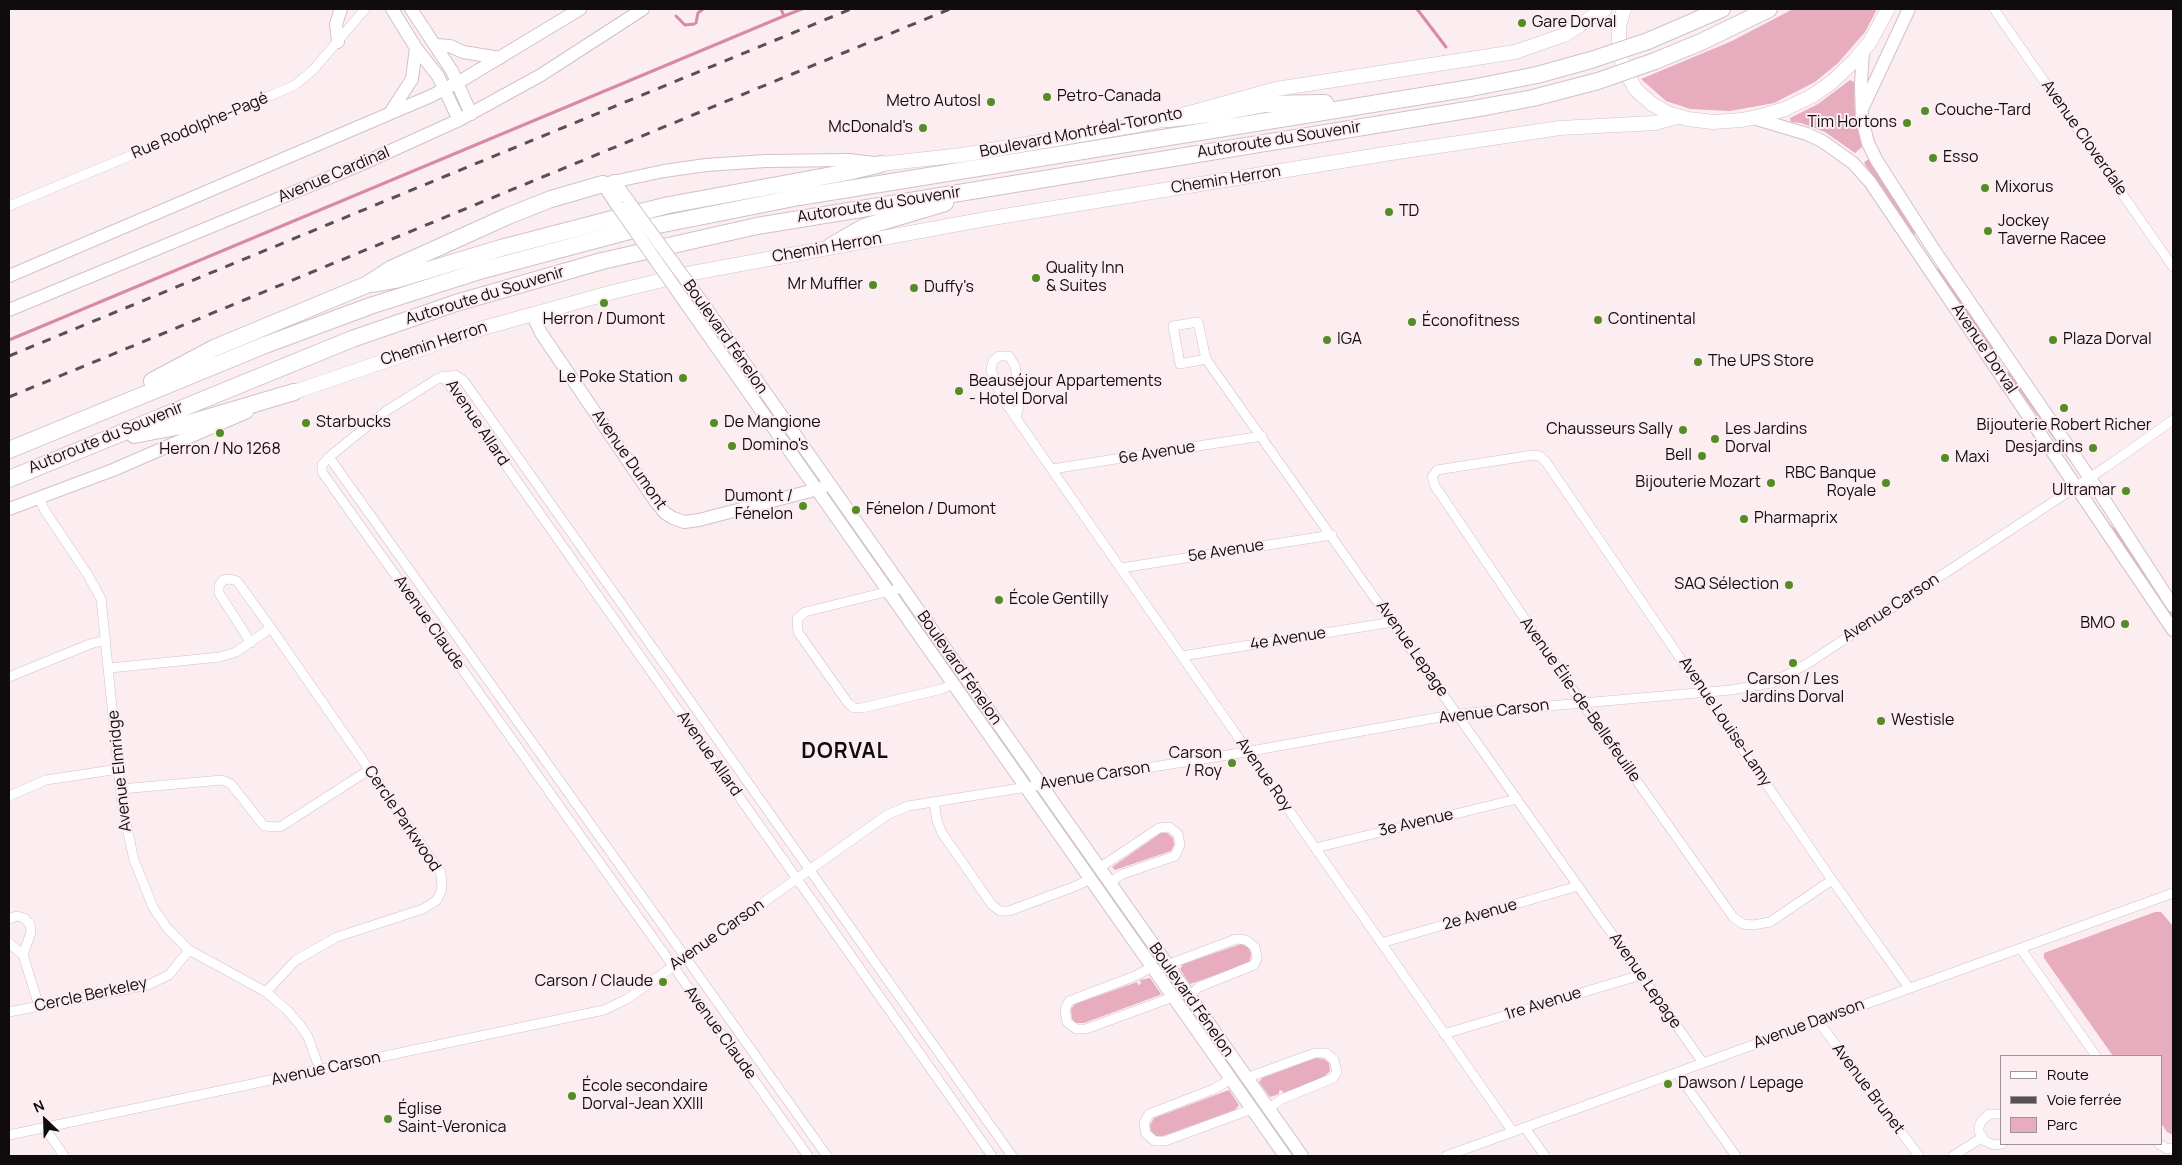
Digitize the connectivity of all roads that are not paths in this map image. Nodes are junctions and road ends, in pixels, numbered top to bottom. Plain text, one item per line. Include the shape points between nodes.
1 (341, 9) edge
2 (365, 9) edge
3 (392, 9) edge
4 (411, 9) edge
5 (580, 9) edge
6 (643, 9) edge
7 (1605, 9) edge
8 (1624, 9) edge
9 (1722, 9) edge
10 (1769, 9) edge
11 (1888, 9) edge
12 (1909, 9) edge
13 (1994, 9) edge
14 (338, 42) junction
15 (436, 45) junction
16 (416, 48) junction
17 (1863, 51) junction
18 (500, 58) junction
19 (457, 83) junction
20 (445, 89) junction
21 (1388, 102) junction
22 (1862, 109) junction
23 (390, 113) junction
24 (471, 114) junction
25 (1678, 117) junction
26 (1753, 118) junction
27 (1168, 119) junction
28 (459, 120) junction
29 (881, 164) junction
30 (608, 183) junction
31 (996, 187) junction
32 (623, 204) junction
33 (9, 206) edge
34 (831, 246) junction
35 (2173, 267) edge
36 (9, 276) edge
37 (366, 285) junction
38 (9, 310) edge
39 (532, 314) junction
40 (1206, 359) junction
41 (443, 376) junction
42 (294, 392) junction
43 (1016, 418) junction
44 (2173, 420) edge
45 (75, 423) junction
46 (1262, 436) junction
47 (100, 441) junction
48 (9, 450) edge
49 (1540, 456) joint
50 (329, 457) junction
51 (1052, 470) junction
52 (2089, 477) junction
53 (9, 479) edge
54 (828, 484) junction
55 (2075, 486) junction
56 (816, 490) junction
57 (39, 498) junction
58 (9, 509) edge
59 (1332, 535) junction
60 (579, 544) junction
61 (567, 552) junction
62 (1121, 568) junction
63 (902, 588) junction
64 (888, 591) junction
65 (2173, 606) edge
66 (1393, 622) junction
67 (271, 628) junction
68 (2173, 630) edge
69 (106, 640) junction
70 (251, 643) junction
71 (1182, 656) junction
72 (110, 668) junction
73 (9, 677) edge
74 (953, 684) junction
75 (1705, 692) junction
76 (690, 701) junction
77 (1581, 702) junction
78 (677, 709) junction
79 (1457, 714) junction
80 (1248, 752) junction
81 (119, 769) junction
82 (369, 770) junction
83 (559, 780) junction
84 (1041, 785) junction
85 (1026, 787) junction
86 (546, 788) junction
87 (121, 789) junction
88 (9, 796) edge
89 (1517, 799) junction
90 (934, 802) junction
91 (1315, 848) junction
92 (1099, 868) junction
93 (809, 870) junction
94 (798, 878) junction
95 (1090, 879) junction
96 (1832, 880) junction
97 (1111, 885) junction
98 (1578, 886) junction
99 (2172, 897) edge
100 (9, 919) edge
101 (9, 943) edge
102 (1381, 943) junction
103 (2021, 949) junction
104 (189, 950) junction
105 (23, 955) junction
106 (686, 958) junction
107 (1167, 965) junction
108 (673, 967) junction
109 (1152, 967) junction
110 (1641, 975) junction
111 (1909, 988) junction
112 (266, 992) junction
113 (1189, 996) junction
114 (1173, 997) junction
115 (38, 1006) junction
116 (9, 1012) edge
117 (1818, 1021) junction
118 (1444, 1034) junction
119 (2095, 1055) edge
120 (1703, 1063) junction
121 (320, 1070) junction
122 (1677, 1073) junction
123 (954, 1074) junction
124 (1246, 1078) junction
125 (1231, 1079) junction
126 (940, 1083) junction
127 (1252, 1109) junction
128 (1268, 1109) junction
129 (2000, 1114) edge
130 (45, 1128) junction
131 (1525, 1128) junction
132 (1513, 1132) junction
133 (9, 1135) edge
134 (1981, 1138) junction
135 (2000, 1144) edge
136 (2161, 1145) edge
137 (821, 1148) junction
138 (2173, 1148) edge
139 (64, 1156) edge
140 (808, 1156) edge
141 (827, 1156) edge
142 (992, 1156) edge
143 (1012, 1156) edge
144 (1285, 1156) edge
145 (1302, 1156) edge
146 (1446, 1156) edge
147 (1545, 1156) edge
148 (1736, 1156) edge
149 (1919, 1156) edge
150 (1953, 1156) edge

1 - 14 street via 336,24
2 - 14 street, Rue Rodolphe-Pagé
3 - 16 street
4 - 15 street
5 - 18 street
6 - 24 street, Avenue Cardinal via 559,64
7 - 27 main road, Boulevard Montréal-Toronto via 1572,31 1524,50 1276,89
8 - 25 main road via 1619,47 1626,73 1644,98
9 - 21 highway, Autoroute du Souvenir, bridge via 1648,41 1591,60 1513,80
10 - 31 highway, Autoroute du Souvenir, bridge via 1701,42 1598,81 1508,103
11 - 17 main road
12 - 22 street
13 - 35 street, Avenue Cloverdale
14 - 33 street, Rue Rodolphe-Pagé via 309,74 287,89
15 - 18 street
15 - 19 street
16 - 20 street
16 - 23 street via 412,79
17 - 22 street, Avenue Dorval
17 - 26 main road via 1845,71 1812,96 1785,109
18 - 19 street
19 - 20 street
19 - 24 street
20 - 23 street
20 - 28 street
21 - 27 highway via 1265,104
21 - 45 highway, Autoroute du Souvenir via 790,198 633,230 483,270 362,309
22 - 52 street, Avenue Dorval via 1868,143 1889,180
23 - 36 street
24 - 28 street, Avenue Cardinal
25 - 26 main road via 1713,122
25 - 34 main road, Chemin Herron via 1655,123 1577,127 1505,136
26 - 55 street, Avenue Dorval via 1822,141 1864,175
27 - 29 main road, Boulevard Montréal-Toronto via 980,152
28 - 38 street, Avenue Cardinal
29 - 30 street, Boulevard Montréal-Toronto via 849,160 736,163 690,167
29 - 37 highway via 612,219 492,250 395,280
30 - 32 street, Boulevard Fénelon
30 - 37 highway via 560,196 508,216 391,269
31 - 34 highway via 864,227
31 - 47 highway, Autoroute du Souvenir via 757,226 546,276 428,312 326,349
32 - 54 street, Boulevard Fénelon, bridge via 699,298
32 - 56 street, Boulevard Fénelon, bridge via 685,302
34 - 39 main road, Chemin Herron via 658,280
37 - 45 highway via 214,348
39 - 42 main road, Chemin Herron via 428,345
39 - 56 street, Avenue Dumont via 541,333 656,502 673,518 684,522 699,520
40 - 40 street, Avenue Lepage via 1198,322 1173,326 1180,364
40 - 46 street, Avenue Lepage
41 - 50 street via 386,410
41 - 60 street, Avenue Allard via 455,375 464,381
41 - 61 street, Avenue Allard
42 - 47 highway via 176,427
42 - 57 street, Chemin Herron
43 - 43 street, Avenue Roy via 1019,388 1015,366 1009,356 999,356 993,361 991,370 1002,398
43 - 51 street, Avenue Roy
44 - 52 street, Avenue Carson
45 - 48 highway, Autoroute du Souvenir
46 - 51 street, 6e Avenue
46 - 59 street, Avenue Lepage
47 - 53 highway, Autoroute du Souvenir
49 - 75 street, Avenue Louise-Lamy
49 - 77 street, Avenue Élie-de-Bellefeuille via 1437,470 1432,477
50 - 83 street, Avenue Claude
50 - 86 street, Avenue Claude via 322,465 322,472
51 - 62 street, Avenue Roy
52 - 55 street, Avenue Carson
52 - 65 street, Avenue Dorval
54 - 56 street, Avenue Dumont
54 - 63 street, Boulevard Fénelon
55 - 68 street, Avenue Dorval
55 - 75 street, Avenue Carson via 1783,678 1757,687
56 - 64 street, Boulevard Fénelon
57 - 58 street, Chemin Herron
57 - 69 street, Avenue Elmridge via 98,592
59 - 62 street, 5e Avenue
59 - 66 street, Avenue Lepage
60 - 61 street
60 - 76 street, Avenue Allard
61 - 78 street, Avenue Allard
62 - 71 street, Avenue Roy
63 - 64 street
63 - 84 street, Boulevard Fénelon
64 - 74 street, Boulevard Fénelon
64 - 74 street via 802,614 796,622 798,632 854,708
66 - 71 street, 4e Avenue
66 - 79 street, Avenue Lepage
67 - 70 street
67 - 70 street, Cercle Parkwood via 237,581 224,580 219,586 219,593
67 - 82 street, Cercle Parkwood
69 - 72 street, Avenue Elmridge
69 - 73 street
70 - 72 street via 220,657
71 - 80 street, Avenue Roy
72 - 81 street, Avenue Elmridge
74 - 85 street, Boulevard Fénelon
75 - 77 street, Avenue Carson
75 - 96 street, Avenue Louise-Lamy
76 - 78 street
76 - 93 street, Avenue Allard
77 - 79 street, Avenue Carson
77 - 96 street, Avenue Élie-de-Bellefeuille via 1732,918 1743,924 1770,922
78 - 94 street, Avenue Allard
79 - 80 street, Avenue Carson
79 - 89 street, Avenue Lepage
80 - 84 street, Avenue Carson
80 - 91 street, Avenue Roy
81 - 87 street, Avenue Elmridge
81 - 88 street via 46,780
82 - 87 street via 280,827 264,826 231,784 222,780
82 - 112 street, Cercle Parkwood via 441,873 442,889 437,900 423,909 337,937 296,960
83 - 86 street
83 - 106 street, Avenue Claude
84 - 85 street, Avenue Carson
84 - 92 street, Boulevard Fénelon
85 - 90 street, Avenue Carson
85 - 95 street, Boulevard Fénelon
86 - 108 street, Avenue Claude
87 - 104 street, Avenue Elmridge via 134,860 153,906 167,928
89 - 91 street, 3e Avenue
89 - 98 street, Avenue Lepage
90 - 93 street, Avenue Carson via 892,812
90 - 95 street via 942,833 992,905 1000,911 1009,911
91 - 102 street, Avenue Roy
92 - 97 street, Boulevard Fénelon
92 - 97 street via 1159,828 1169,827 1178,834 1180,845 1175,856 1123,874
93 - 94 street, Avenue Carson
93 - 123 street, Avenue Allard
94 - 106 street, Avenue Carson
94 - 126 street, Avenue Allard
95 - 109 street, Boulevard Fénelon
96 - 111 street, Avenue Louise-Lamy
97 - 107 street, Boulevard Fénelon
98 - 102 street, 2e Avenue
98 - 110 street, Avenue Lepage
99 - 103 street, Avenue Dawson
100 - 105 street via 17,916 30,924 31,932
101 - 105 street
102 - 118 street, Avenue Roy
103 - 111 street, Avenue Dawson
103 - 119 street
104 - 112 street, Avenue Elmridge
104 - 115 street, Cercle Berkeley via 169,975 148,985
105 - 115 street
106 - 108 street, Avenue Carson
106 - 137 street, Avenue Claude
107 - 113 street, Boulevard Fénelon
107 - 113 street via 1236,939 1246,940 1255,947 1257,958 1254,965 1199,987
108 - 121 street, Avenue Carson via 627,999 604,1010
108 - 140 street, Avenue Claude
109 - 114 street, Boulevard Fénelon
109 - 114 street via 1070,1001 1065,1010 1067,1022 1076,1029 1086,1029
110 - 118 street, 1re Avenue
110 - 120 street, Avenue Lepage
111 - 117 street, Avenue Dawson
112 - 121 street, Avenue Elmridge via 300,1024
113 - 124 street, Boulevard Fénelon
114 - 125 street, Boulevard Fénelon
115 - 116 street, Cercle Berkeley
117 - 120 street, Avenue Dawson
117 - 149 street, Avenue Brunet
118 - 132 street, Avenue Roy
120 - 122 street, Avenue Dawson
121 - 130 street, Avenue Carson
122 - 131 street, Avenue Dawson
122 - 148 street
123 - 126 street
123 - 143 street, Avenue Allard
124 - 128 street, Boulevard Fénelon
124 - 128 street via 1315,1053 1326,1054 1334,1060 1336,1072 1333,1078 1282,1099
125 - 127 street, Boulevard Fénelon
125 - 127 street via 1214,1089 1149,1114 1144,1123 1146,1134 1154,1142 1165,1142
126 - 142 street, Avenue Allard
127 - 144 street, Boulevard Fénelon
128 - 145 street, Boulevard Fénelon
129 - 134 street via 1984,1117 1979,1127
130 - 133 street, Avenue Carson
130 - 139 street
131 - 132 street, Avenue Dawson
131 - 147 street
132 - 146 street, Avenue Dawson
134 - 135 street via 1989,1144
134 - 150 street
136 - 138 street
137 - 140 street, Avenue Claude
137 - 141 street, Avenue Claude

